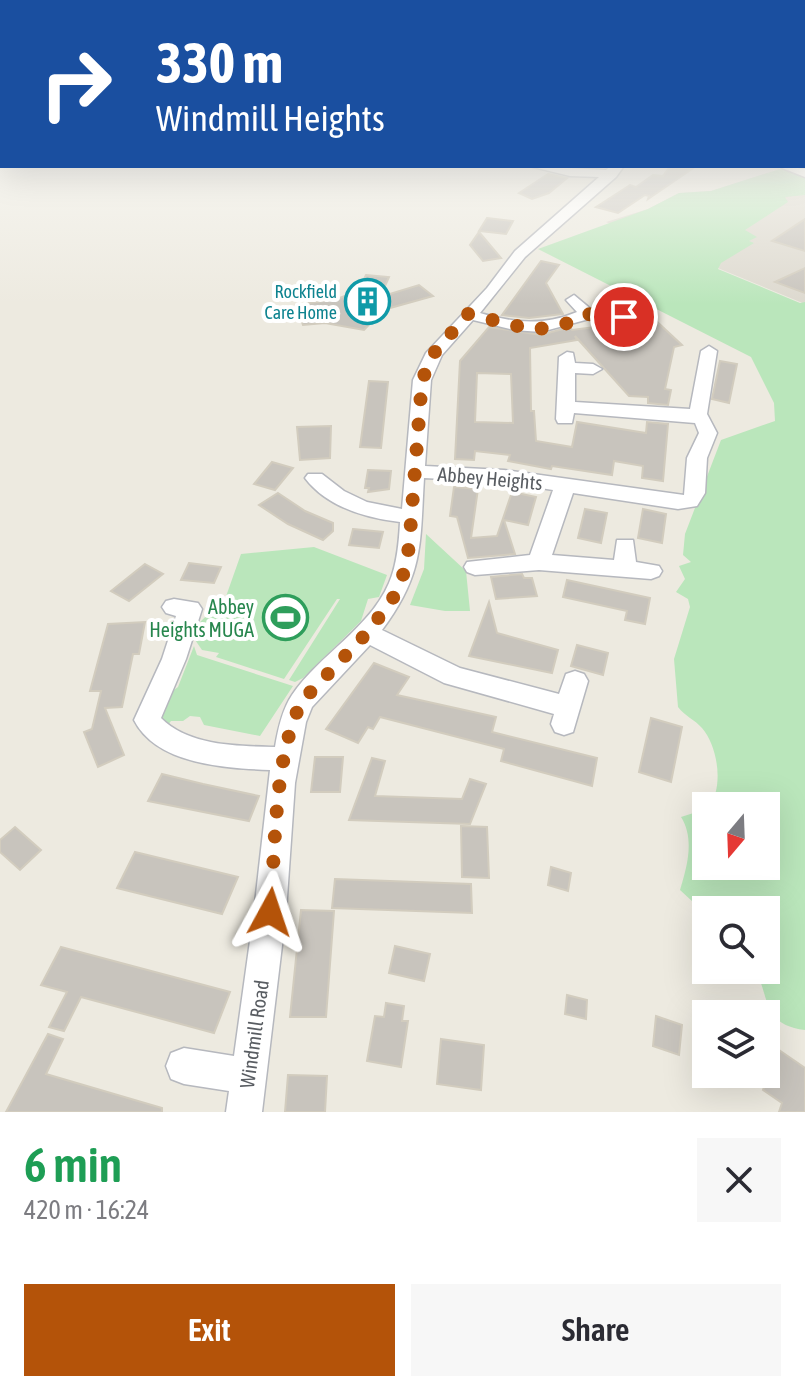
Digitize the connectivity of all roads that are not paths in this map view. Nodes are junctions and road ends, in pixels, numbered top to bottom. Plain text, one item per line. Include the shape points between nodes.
1 (579, 200) edge
2 (574, 300) dead end
3 (468, 314) junction
4 (587, 314) junction
5 (624, 317) dead end
6 (709, 351) dead end
7 (593, 369) dead end
8 (698, 415) junction
9 (415, 472) junction
10 (315, 478) dead end
11 (565, 485) junction
12 (412, 517) junction
13 (625, 545) dead end
14 (539, 562) junction
15 (475, 567) dead end
16 (625, 569) junction
17 (651, 571) dead end
18 (174, 607) dead end
19 (367, 633) junction
20 (575, 681) dead end
21 (284, 759) junction
22 (184, 1066) dead end
23 (248, 1076) junction
24 (244, 1112) edge

1 - 3 street, Windmill Road via 535,237
2 - 4 street
3 - 4 street via 534,330
3 - 9 street, Windmill Road via 434,353 422,380
4 - 5 street
6 - 8 street, Abbey Heights
7 - 8 street via 567,363 565,413
8 - 11 street, Abbey Heights via 708,433 697,458 690,501
9 - 11 street, Abbey Heights
9 - 12 street, Windmill Road
10 - 12 street via 335,497 365,510
11 - 14 street, Abbey Heights
12 - 19 street, Windmill Road via 402,580
13 - 16 street
14 - 15 street
14 - 16 street
16 - 17 street
18 - 21 street via 190,609 147,720 194,748
19 - 20 street via 453,676 566,715
19 - 21 street, Windmill Road via 302,701
21 - 23 street, Windmill Road
22 - 23 street
23 - 24 street, Windmill Road

